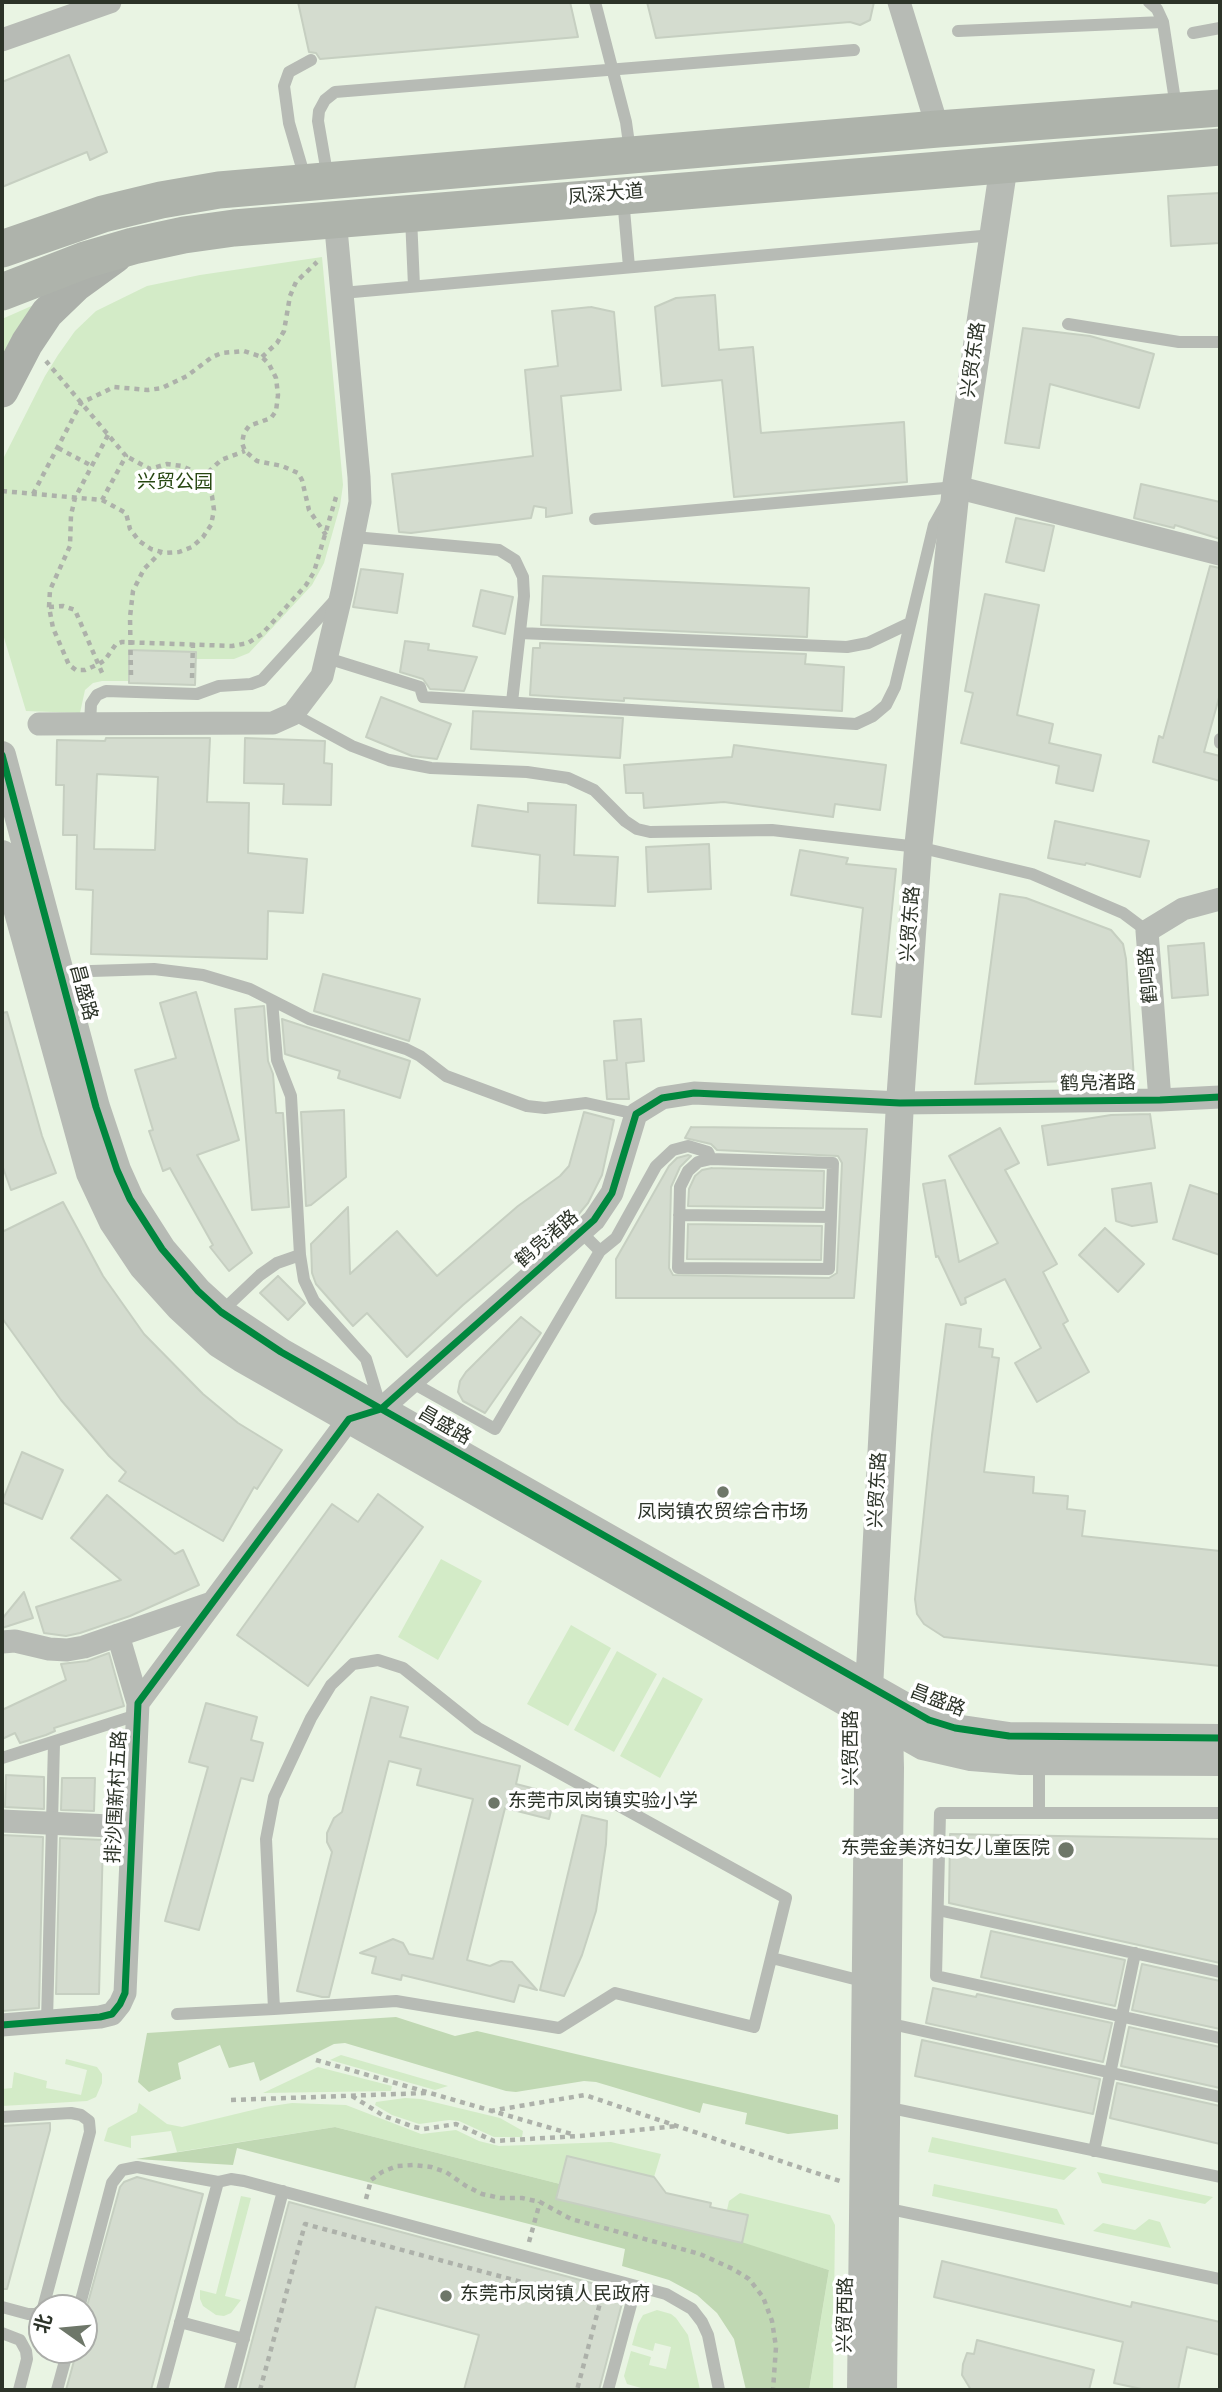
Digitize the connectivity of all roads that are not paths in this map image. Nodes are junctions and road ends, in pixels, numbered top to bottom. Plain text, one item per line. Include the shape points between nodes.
1 (110, 2) edge
2 (595, 2) edge
3 (899, 2) edge
4 (1149, 2) edge
5 (1163, 22) junction
6 (1220, 28) edge
7 (958, 31) dead end
8 (1193, 33) dead end
9 (2, 40) edge
10 (854, 50) dead end
11 (311, 60) dead end
12 (613, 69) junction
13 (1220, 108) edge
14 (1177, 111) junction
15 (938, 129) junction
16 (1220, 147) edge
17 (630, 155) junction
18 (1004, 164) junction
19 (317, 181) junction
20 (623, 195) junction
21 (411, 212) junction
22 (103, 214) junction
23 (335, 218) junction
24 (2, 234) edge
25 (993, 235) junction
26 (133, 246) junction
27 (2, 249) edge
28 (629, 267) junction
29 (414, 286) junction
30 (2, 292) edge
31 (342, 293) junction
32 (1068, 324) dead end
33 (1220, 342) edge
34 (2, 391) edge
35 (956, 487) junction
36 (595, 519) dead end
37 (354, 537) junction
38 (1220, 554) edge
39 (342, 592) junction
40 (910, 623) junction
41 (520, 633) junction
42 (327, 658) junction
43 (512, 702) junction
44 (293, 714) junction
45 (39, 724) dead end
46 (90, 724) junction
47 (2, 755) edge
48 (918, 847) junction
49 (2, 854) edge
50 (1220, 899) edge
51 (1147, 930) junction
52 (60, 972) junction
53 (272, 1000) junction
54 (1220, 1097) edge
55 (1160, 1100) junction
56 (900, 1103) junction
57 (636, 1115) junction
58 (711, 1159) junction
59 (679, 1215) junction
60 (831, 1217) junction
61 (581, 1232) junction
62 (600, 1251) junction
63 (300, 1255) junction
64 (221, 1312) junction
65 (411, 1382) junction
66 (381, 1409) junction
67 (349, 1419) junction
68 (212, 1603) junction
69 (118, 1635) junction
70 (2, 1642) edge
71 (138, 1709) junction
72 (876, 1710) junction
73 (1220, 1738) edge
74 (54, 1743) junction
75 (1039, 1748) junction
76 (2, 1758) edge
77 (1220, 1762) edge
78 (1039, 1812) junction
79 (1220, 1812) edge
80 (2, 1821) edge
81 (52, 1823) junction
82 (132, 1827) junction
83 (938, 1910) junction
84 (1135, 1953) junction
85 (772, 1958) junction
86 (1220, 1972) edge
87 (866, 1982) junction
88 (274, 2009) junction
89 (177, 2014) dead end
90 (1122, 2017) junction
91 (877, 2020) junction
92 (47, 2021) junction
93 (2, 2025) edge
94 (1220, 2038) edge
95 (1111, 2072) junction
96 (1220, 2096) edge
97 (876, 2107) junction
98 (2, 2117) edge
99 (1094, 2151) junction
100 (1220, 2177) edge
101 (218, 2182) junction
102 (283, 2191) junction
103 (874, 2208) junction
104 (1220, 2280) edge
105 (636, 2286) junction
106 (46, 2294) edge
107 (83, 2294) edge
108 (2, 2307) edge
109 (28, 2314) edge
110 (180, 2322) junction
111 (2, 2333) edge
112 (244, 2339) junction
113 (64, 2364) edge
114 (19, 2390) edge
115 (57, 2390) edge
116 (162, 2390) edge
117 (230, 2390) edge
118 (608, 2390) edge
119 (719, 2390) edge
120 (861, 2390) edge
121 (883, 2390) edge

1 - 9 street
2 - 12 lane
3 - 15 street
4 - 5 lane
5 - 7 lane
5 - 14 lane
6 - 8 lane
10 - 12 lane
11 - 19 lane via 289,72 284,86 289,122
12 - 17 lane
12 - 19 lane via 335,92 319,111
13 - 14 main road, 凤深大道
14 - 15 main road, 凤深大道
15 - 17 main road, 凤深大道
16 - 18 main road, 凤深大道
17 - 19 main road, 凤深大道
18 - 20 main road, 凤深大道
18 - 25 street, 兴贸东路
19 - 22 main road, 凤深大道 via 219,190
20 - 21 main road, 凤深大道
20 - 28 lane
21 - 23 main road, 凤深大道
21 - 29 lane
22 - 24 main road
22 - 27 main road, 凤深大道
23 - 26 main road, 凤深大道 via 234,228
23 - 31 street
25 - 28 lane
25 - 35 street, 兴贸东路
26 - 30 main road, 凤深大道
26 - 34 main road via 89,275 47,313
28 - 29 lane
29 - 31 lane
31 - 37 street via 359,477
32 - 33 lane via 1179,342
35 - 36 lane
35 - 38 street
35 - 40 lane via 934,525
35 - 48 street, 兴贸东路
37 - 39 street
37 - 41 lane via 499,550 515,560 523,577
39 - 42 street
39 - 46 lane via 262,680 197,694 106,691 91,704
40 - 41 lane via 848,647
40 - 43 lane via 895,687 886,705 856,724
41 - 43 lane
42 - 43 lane via 420,687 423,697
42 - 44 street via 322,676
44 - 46 street via 273,723
44 - 48 lane via 389,760 430,768 568,778 594,790 636,829 650,832 772,830
45 - 46 street
47 - 52 street, 昌盛路
48 - 51 lane via 1032,874 1123,913
48 - 56 street, 兴贸东路
49 - 67 street, 昌盛路 via 90,1173 113,1222 160,1288 198,1326 241,1358
50 - 51 street, 鹤鸣路 via 1183,909
51 - 55 street, 鹤鸣路
52 - 53 lane via 154,969 203,975
52 - 64 street, 昌盛路 via 106,1139 130,1199 179,1271
53 - 57 lane via 309,1019 405,1049 446,1076 527,1106 586,1103
53 - 63 lane via 277,1060 291,1096
54 - 55 street, 鹤凫渚路
55 - 56 street, 鹤凫渚路
56 - 57 street, 鹤凫渚路 via 694,1093 662,1098
56 - 72 street, 兴贸东路
57 - 61 street, 鹤凫渚路 via 612,1193
58 - 59 lane via 688,1171 680,1187
58 - 60 lane via 834,1163
58 - 62 lane via 708,1152 688,1146 673,1150 656,1166 616,1238
59 - 60 lane
59 - 60 lane via 678,1268 829,1269
61 - 62 lane
61 - 65 street, 鹤凫渚路
62 - 65 lane via 495,1429
63 - 64 lane via 260,1275
63 - 66 lane via 314,1301 366,1359
64 - 66 street, 昌盛路
65 - 66 street, 鹤凫渚路
66 - 67 street, 鹤凫渚路
66 - 72 street, 昌盛路
67 - 68 street
67 - 72 street, 昌盛路
68 - 69 street
68 - 71 street, 排沙围新村五路
69 - 70 street via 67,1650
69 - 71 street
71 - 74 lane
71 - 82 street, 排沙围新村五路
72 - 75 street, 昌盛路 via 999,1735
72 - 75 street, 昌盛路 via 923,1746 947,1753 971,1757
72 - 87 street, 兴贸西路
72 - 91 street, 兴贸西路
73 - 75 street, 昌盛路
74 - 76 lane
74 - 81 lane
75 - 77 street, 昌盛路
75 - 78 lane
78 - 79 lane
78 - 83 lane via 940,1813
80 - 81 street
81 - 82 street
81 - 92 lane
82 - 92 street, 排沙围新村五路 via 125,1993 111,2014 100,2018
83 - 84 lane
83 - 90 lane via 936,1976
84 - 86 lane
84 - 90 lane
85 - 87 lane
85 - 88 lane via 754,2027 615,1993 559,2028 396,2001
85 - 88 lane via 786,1898 478,1728 403,1668 378,1660 353,1664 331,1685 274,1797 266,1839
87 - 91 street, 兴贸西路
88 - 89 lane
90 - 94 lane
90 - 95 lane
91 - 95 lane
91 - 97 street, 兴贸西路
92 - 93 street
95 - 96 lane
95 - 99 lane
97 - 99 lane
97 - 103 street, 兴贸西路
98 - 106 lane via 71,2113 89,2121 90,2132
99 - 100 lane
101 - 102 lane via 231,2179
101 - 107 lane via 137,2167 122,2170 112,2183
101 - 110 lane
102 - 105 lane
102 - 112 lane
103 - 104 lane
103 - 120 street, 兴贸西路
103 - 121 street, 兴贸西路
105 - 118 lane
105 - 119 lane via 666,2294 692,2309 708,2335
108 - 109 lane
110 - 112 lane
110 - 116 lane
111 - 114 lane via 20,2340 26,2351
112 - 117 lane
113 - 115 lane

